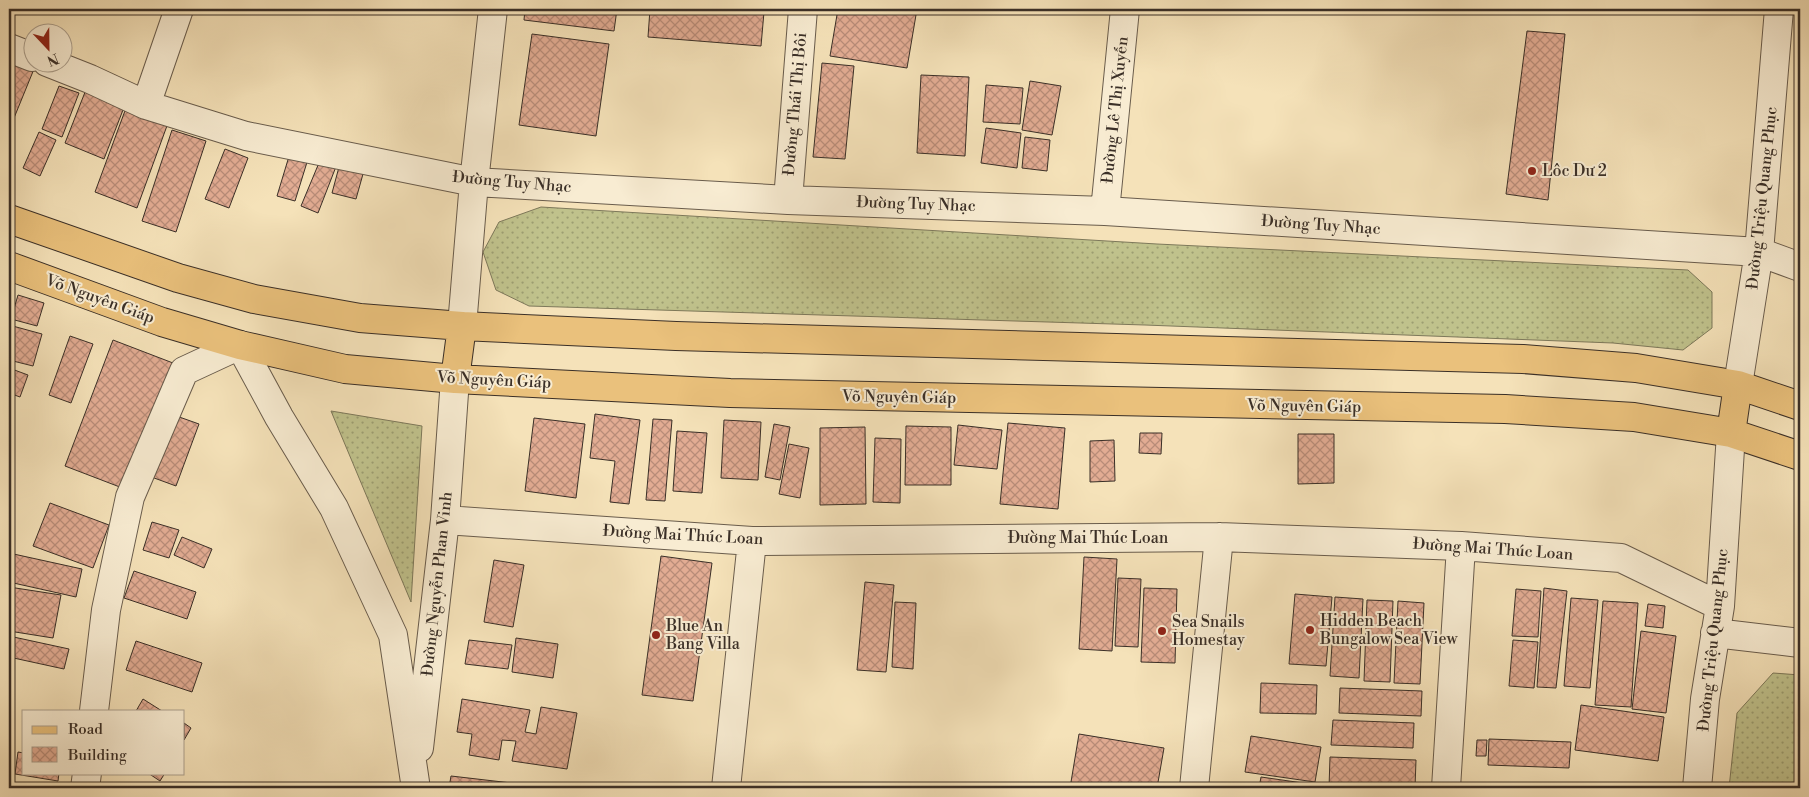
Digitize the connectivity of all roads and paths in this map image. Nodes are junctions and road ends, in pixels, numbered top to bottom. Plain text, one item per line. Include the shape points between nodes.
1 (179, 9) edge
2 (493, 9) edge
3 (803, 9) edge
4 (1125, 9) edge
5 (1779, 9) edge
6 (9, 48) edge
7 (22, 53) edge
8 (72, 72) edge
9 (146, 106) junction
10 (474, 182) junction
11 (788, 200) junction
12 (1105, 211) junction
13 (9, 219) edge
14 (1759, 252) junction
15 (9, 266) edge
16 (1800, 267) edge
17 (462, 326) junction
18 (240, 345) junction
19 (455, 379) junction
20 (1738, 386) junction
21 (1800, 406) edge
22 (1731, 433) junction
23 (1800, 456) edge
24 (446, 520) junction
25 (1219, 537) junction
26 (752, 540) junction
27 (1461, 546) junction
28 (1720, 606) junction
29 (1715, 633) junction
30 (1800, 643) edge
31 (94, 710) edge
32 (87, 774) edge
33 (415, 785) edge
34 (85, 788) edge
35 (726, 788) edge
36 (1194, 788) edge
37 (1446, 788) edge
38 (1697, 788) edge

1 - 9 street
2 - 10 street
3 - 11 street, Đường Thái Thị Bôi
4 - 12 street, Đường Lê Thị Xuyến
5 - 14 street, Đường Triệu Quang Phục
6 - 7 street
8 - 9 street, Đường Tuy Nhạc
9 - 10 street, Đường Tuy Nhạc via 246,136
10 - 11 street, Đường Tuy Nhạc
10 - 17 street
11 - 12 street, Đường Tuy Nhạc
12 - 14 street, Đường Tuy Nhạc
13 - 17 main road via 178,278 254,299 360,318
14 - 16 street, Đường Tuy Nhạc
14 - 20 street, Đường Triệu Quang Phục
15 - 18 main road, Võ Nguyên Giáp via 162,322
17 - 19 main road
17 - 20 main road via 676,336 1523,359 1636,368
18 - 19 main road, Võ Nguyên Giáp via 345,368
18 - 31 street via 184,371 130,497 106,610
18 - 33 street via 334,508 392,635
19 - 22 main road, Võ Nguyên Giáp via 730,393 1505,409 1634,417
19 - 24 street, Đường Nguyễn Phan Vinh
20 - 21 main road
20 - 22 main road
22 - 23 main road, Võ Nguyên Giáp
22 - 28 street, Đường Triệu Quang Phục
24 - 26 street, Đường Mai Thúc Loan
24 - 33 street, Đường Nguyễn Phan Vinh
25 - 26 street, Đường Mai Thúc Loan
25 - 27 street, Đường Mai Thúc Loan
25 - 36 street
26 - 35 street
27 - 28 street, Đường Mai Thúc Loan via 1621,558
27 - 37 street
28 - 29 street, Đường Triệu Quang Phục
29 - 30 street
29 - 38 street, Đường Triệu Quang Phục
32 - 34 street

